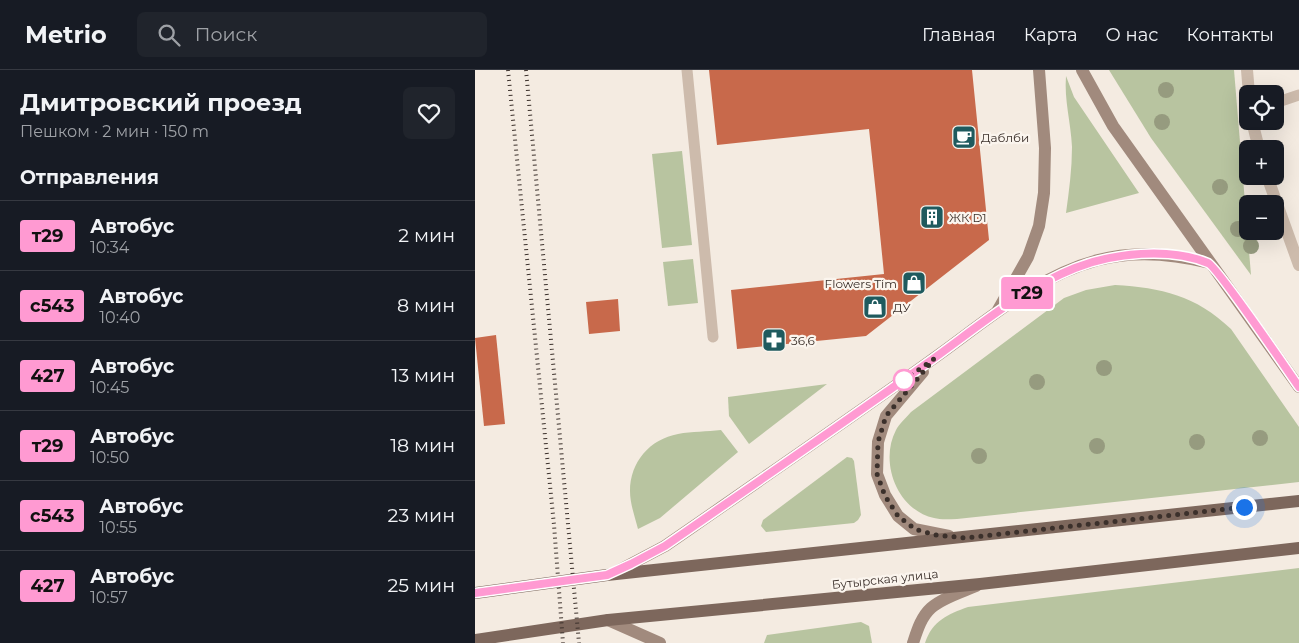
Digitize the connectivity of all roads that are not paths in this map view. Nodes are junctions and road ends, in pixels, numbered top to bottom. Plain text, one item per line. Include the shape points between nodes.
1 (687, 70) edge
2 (1039, 70) edge
3 (1082, 70) edge
4 (1247, 70) edge
5 (1248, 85) edge
6 (1299, 95) edge
7 (1284, 100) edge
8 (1270, 185) edge
9 (1297, 258) edge
10 (1210, 263) junction
11 (997, 312) junction
12 (713, 337) dead end
13 (934, 359) junction
14 (1299, 387) edge
15 (1299, 501) edge
16 (966, 538) junction
17 (1299, 548) edge
18 (607, 575) junction
19 (980, 584) junction
20 (475, 593) edge
21 (608, 620) junction
22 (475, 640) edge
23 (660, 643) edge
24 (913, 643) edge

1 - 12 lane
2 - 11 main road via 1045,148 1039,226 1028,258
3 - 10 main road via 1113,126
4 - 5 street
6 - 7 lane
8 - 9 street
10 - 11 main road via 1156,254 1099,260 1040,285
10 - 14 main road
11 - 13 main road
13 - 16 main road via 886,416 878,442 877,474 885,496 898,516 915,529
13 - 18 main road via 665,546
15 - 16 main road
16 - 18 main road
17 - 19 main road, Бутырская улица
18 - 20 main road
19 - 21 main road, Бутырская улица
19 - 24 main road via 931,608
21 - 22 main road, Бутырская улица
21 - 23 main road

